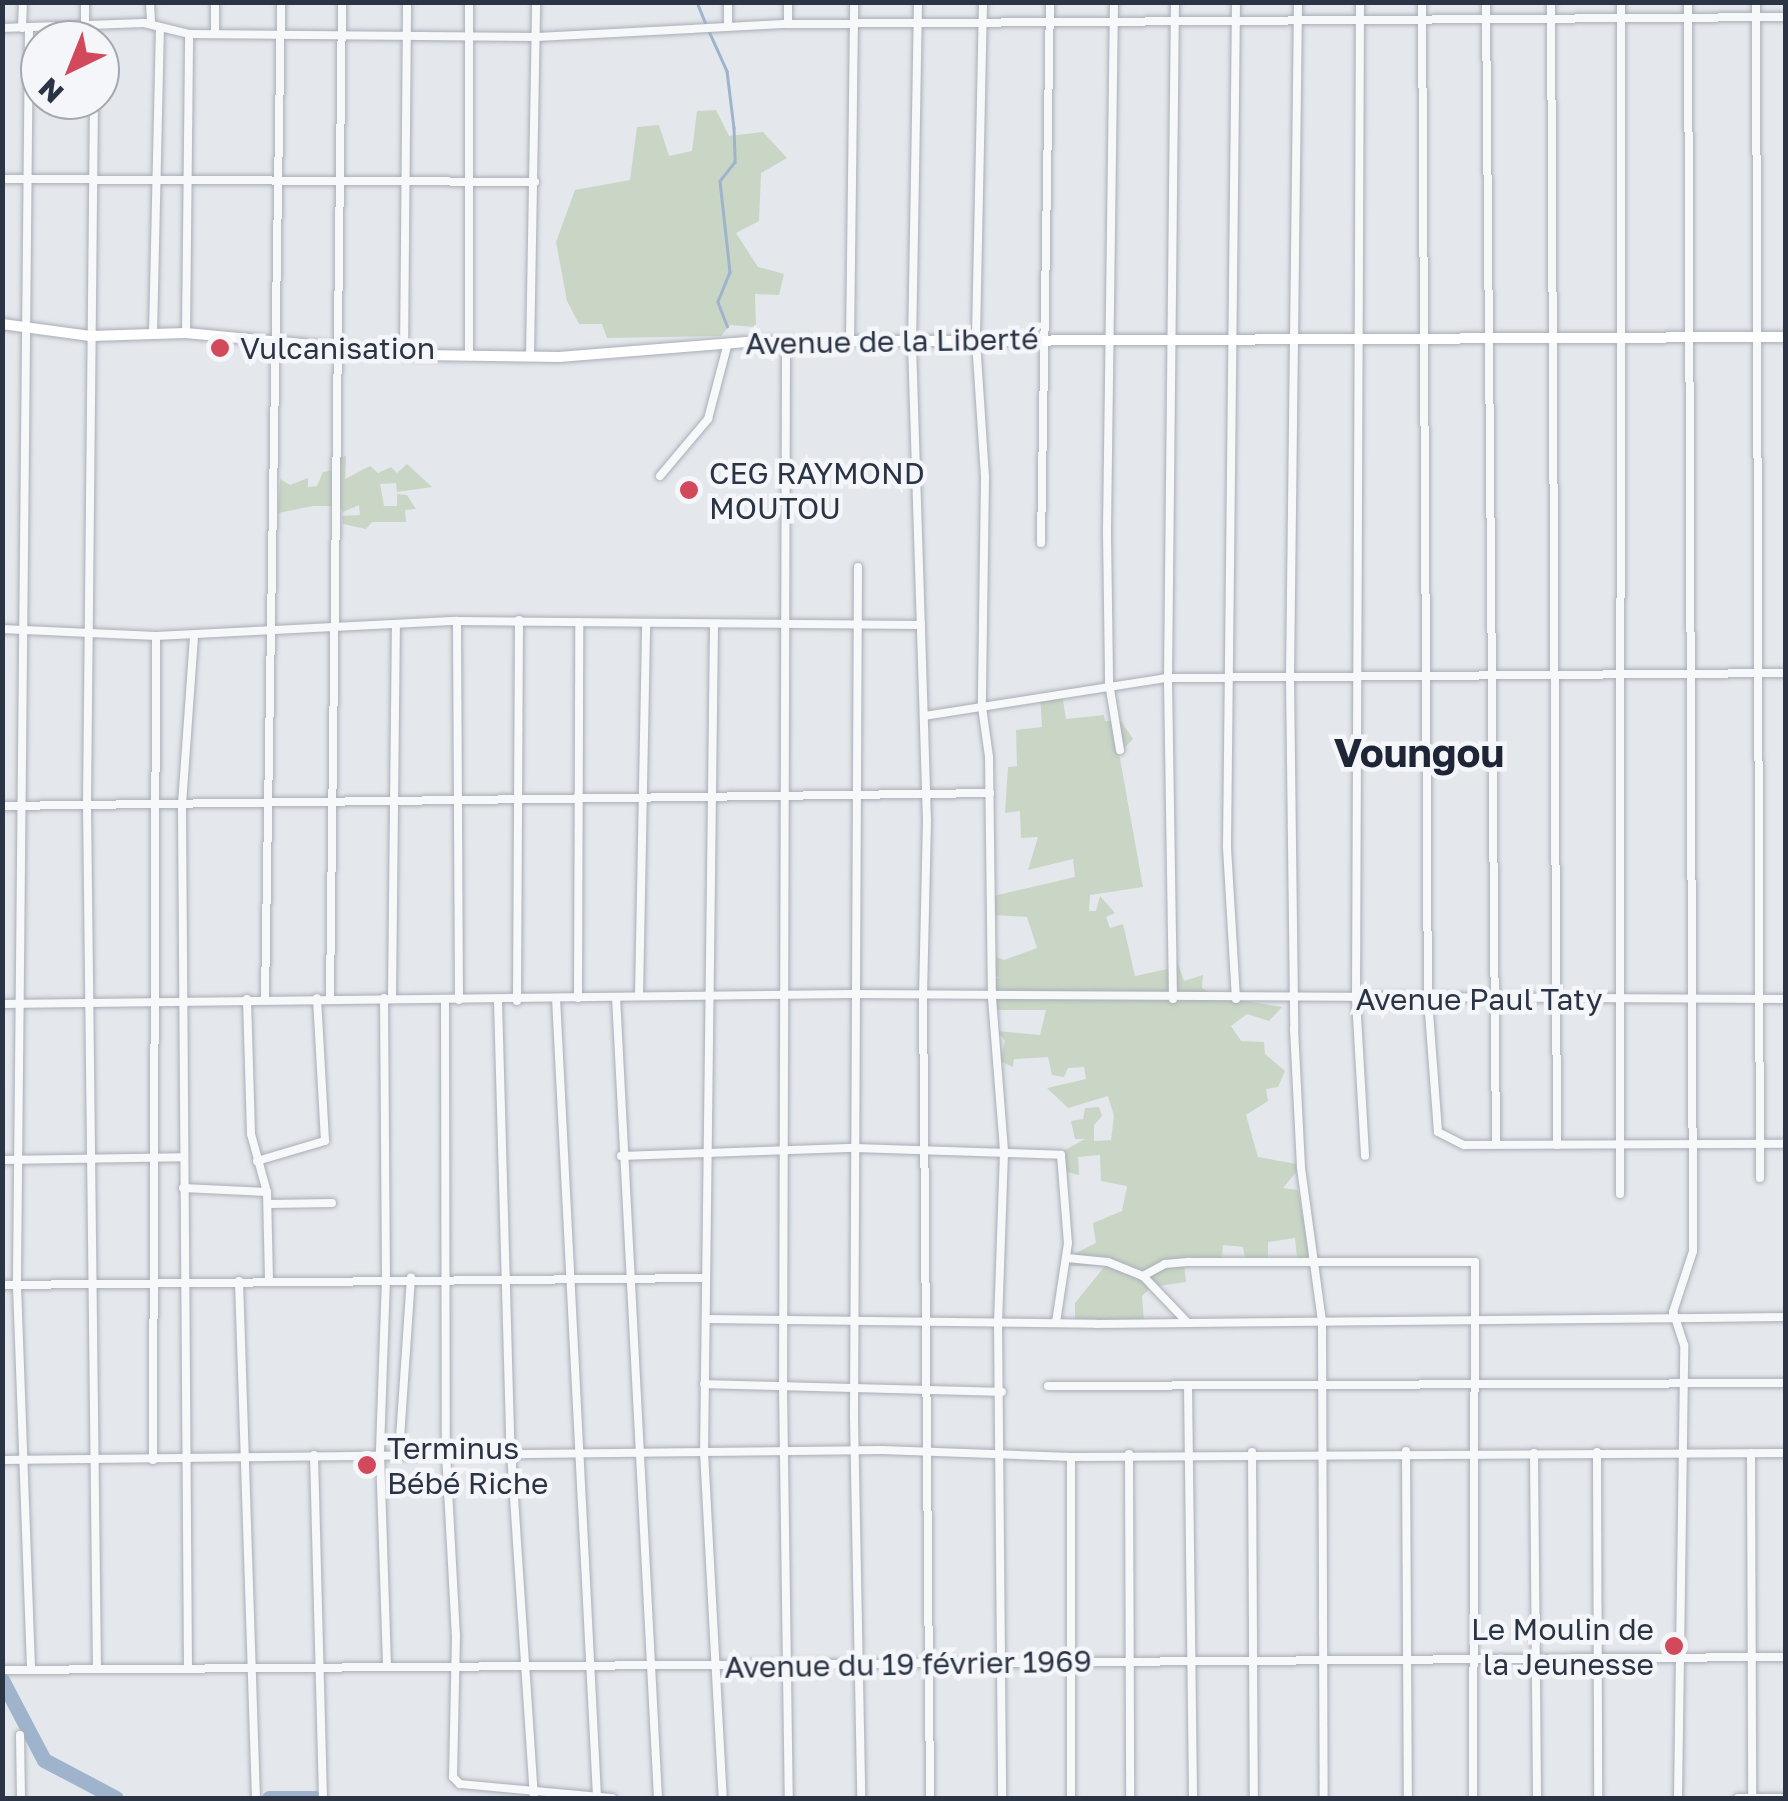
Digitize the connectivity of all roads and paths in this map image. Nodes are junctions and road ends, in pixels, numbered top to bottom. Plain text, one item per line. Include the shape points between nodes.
1 (150, 2) edge
2 (215, 2) edge
3 (281, 2) edge
4 (342, 2) edge
5 (407, 2) edge
6 (469, 2) edge
7 (536, 2) edge
8 (728, 2) edge
9 (788, 2) edge
10 (854, 2) edge
11 (918, 2) edge
12 (983, 2) edge
13 (1050, 2) edge
14 (1114, 2) edge
15 (1176, 2) edge
16 (1236, 2) edge
17 (1298, 2) edge
18 (1360, 2) edge
19 (1422, 2) edge
20 (1486, 2) edge
21 (1552, 2) edge
22 (1621, 2) edge
23 (1688, 2) edge
24 (1756, 2) edge
25 (1786, 17) edge
26 (1422, 18) junction
27 (1486, 18) junction
28 (1755, 18) junction
29 (1360, 19) junction
30 (1552, 19) junction
31 (1621, 19) junction
32 (1298, 20) junction
33 (1688, 20) junction
34 (918, 22) junction
35 (983, 22) junction
36 (1175, 22) junction
37 (1236, 22) junction
38 (1049, 23) junction
39 (1114, 23) junction
40 (788, 24) junction
41 (854, 24) junction
42 (728, 25) junction
43 (120, 26) edge
44 (156, 26) junction
45 (281, 30) junction
46 (344, 30) junction
47 (215, 33) junction
48 (189, 34) junction
49 (406, 34) junction
50 (468, 35) junction
51 (537, 36) junction
52 (27, 120) edge
53 (93, 120) edge
54 (90, 177) junction
55 (2, 179) edge
56 (28, 180) junction
57 (471, 180) junction
58 (155, 182) junction
59 (276, 182) junction
60 (338, 182) junction
61 (535, 182) junction
62 (188, 183) junction
63 (402, 183) junction
64 (2, 324) edge
65 (26, 324) junction
66 (186, 333) junction
67 (153, 334) junction
68 (90, 336) junction
69 (1552, 336) junction
70 (1690, 336) junction
71 (1786, 336) edge
72 (1362, 337) junction
73 (1486, 337) junction
74 (1620, 337) junction
75 (1756, 337) junction
76 (1172, 338) junction
77 (1297, 338) junction
78 (1427, 338) junction
79 (1107, 339) junction
80 (1231, 339) junction
81 (1044, 340) junction
82 (976, 341) junction
83 (277, 342) junction
84 (786, 342) junction
85 (728, 343) junction
86 (850, 344) junction
87 (912, 344) junction
88 (341, 348) junction
89 (404, 354) junction
90 (469, 356) junction
91 (530, 356) junction
92 (660, 476) dead end
93 (1042, 542) dead end
94 (858, 567) dead end
95 (520, 620) junction
96 (457, 621) junction
97 (579, 622) junction
98 (782, 624) junction
99 (853, 624) junction
100 (646, 625) junction
101 (921, 625) junction
102 (714, 626) junction
103 (396, 628) junction
104 (2, 629) edge
105 (25, 629) junction
106 (334, 632) junction
107 (272, 633) junction
108 (88, 634) junction
109 (156, 636) junction
110 (194, 636) junction
111 (1624, 673) junction
112 (1693, 673) junction
113 (1760, 673) junction
114 (1786, 673) edge
115 (1556, 674) junction
116 (1490, 675) junction
117 (1427, 676) junction
118 (1168, 678) junction
119 (1230, 678) junction
120 (1361, 678) junction
121 (1290, 679) junction
122 (1109, 683) junction
123 (982, 708) junction
124 (924, 716) junction
125 (1120, 750) dead end
126 (990, 793) junction
127 (643, 796) junction
128 (855, 796) junction
129 (926, 796) junction
130 (711, 797) junction
131 (783, 797) junction
132 (457, 799) junction
133 (518, 799) junction
134 (580, 799) junction
135 (270, 800) junction
136 (395, 800) junction
137 (331, 801) junction
138 (150, 802) junction
139 (87, 804) junction
140 (182, 804) junction
141 (23, 805) junction
142 (2, 806) edge
143 (853, 994) junction
144 (922, 995) junction
145 (639, 996) junction
146 (785, 996) junction
147 (616, 997) junction
148 (150, 998) junction
149 (317, 998) junction
150 (330, 998) junction
151 (388, 998) junction
152 (556, 998) junction
153 (578, 998) junction
154 (992, 998) junction
155 (1295, 998) junction
156 (1494, 998) junction
157 (1554, 998) junction
158 (1622, 998) junction
159 (247, 999) junction
160 (264, 999) junction
161 (1173, 999) junction
162 (1428, 999) junction
163 (1762, 999) junction
164 (1786, 999) edge
165 (88, 1000) junction
166 (182, 1000) junction
167 (445, 1000) junction
168 (460, 1000) junction
169 (706, 1000) junction
170 (1236, 1000) junction
171 (1356, 1000) junction
172 (517, 1001) junction
173 (498, 1002) junction
174 (1694, 1002) junction
175 (22, 1003) junction
176 (2, 1004) edge
177 (1496, 1144) junction
178 (1692, 1144) junction
179 (1760, 1144) junction
180 (1786, 1144) edge
181 (1557, 1145) junction
182 (1620, 1146) junction
183 (855, 1148) junction
184 (923, 1148) junction
185 (782, 1150) junction
186 (709, 1152) junction
187 (1004, 1152) junction
188 (152, 1156) junction
189 (621, 1156) junction
190 (1365, 1156) dead end
191 (183, 1157) junction
192 (91, 1158) junction
193 (22, 1159) junction
194 (2, 1160) edge
195 (258, 1160) junction
196 (1760, 1178) dead end
197 (183, 1188) junction
198 (267, 1192) junction
199 (1620, 1194) dead end
200 (332, 1203) dead end
201 (268, 1204) junction
202 (1067, 1258) junction
203 (1315, 1260) junction
204 (504, 1276) junction
205 (1143, 1276) junction
206 (411, 1277) junction
207 (569, 1277) junction
208 (627, 1277) junction
209 (386, 1278) junction
210 (446, 1278) junction
211 (706, 1278) junction
212 (239, 1281) junction
213 (268, 1281) junction
214 (181, 1283) junction
215 (91, 1284) junction
216 (2, 1285) edge
217 (154, 1285) junction
218 (17, 1286) junction
219 (1786, 1317) edge
220 (706, 1318) junction
221 (854, 1320) junction
222 (926, 1320) junction
223 (998, 1320) junction
224 (1676, 1320) junction
225 (785, 1322) junction
226 (1056, 1322) junction
227 (1187, 1322) junction
228 (1322, 1322) junction
229 (1472, 1322) junction
230 (1322, 1383) junction
231 (1786, 1383) edge
232 (704, 1384) junction
233 (1681, 1384) junction
234 (1188, 1385) junction
235 (1471, 1385) junction
236 (783, 1386) junction
237 (854, 1386) junction
238 (1048, 1386) dead end
239 (925, 1389) junction
240 (1002, 1392) junction
241 (1680, 1450) junction
242 (854, 1451) junction
243 (638, 1452) junction
244 (704, 1452) junction
245 (784, 1452) junction
246 (1252, 1452) junction
247 (1406, 1452) junction
248 (1597, 1452) junction
249 (1751, 1452) junction
250 (399, 1453) junction
251 (446, 1453) junction
252 (1189, 1453) junction
253 (1534, 1453) junction
254 (1786, 1453) edge
255 (380, 1454) junction
256 (512, 1454) junction
257 (577, 1454) junction
258 (1129, 1454) junction
259 (1321, 1454) junction
260 (1472, 1454) junction
261 (926, 1455) junction
262 (247, 1456) junction
263 (314, 1456) junction
264 (1002, 1456) junction
265 (1071, 1456) junction
266 (2, 1460) edge
267 (153, 1460) junction
268 (184, 1460) junction
269 (92, 1461) junction
270 (26, 1462) junction
271 (1596, 1657) junction
272 (1786, 1657) edge
273 (1473, 1658) junction
274 (1536, 1658) junction
275 (1754, 1658) junction
276 (1324, 1659) junction
277 (1683, 1659) junction
278 (1408, 1660) junction
279 (1068, 1661) junction
280 (1254, 1661) junction
281 (927, 1662) junction
282 (1002, 1662) junction
283 (1128, 1662) junction
284 (1191, 1662) junction
285 (785, 1663) junction
286 (856, 1663) junction
287 (387, 1664) junction
288 (320, 1665) junction
289 (456, 1665) junction
290 (714, 1667) junction
291 (248, 1668) junction
292 (528, 1668) junction
293 (592, 1668) junction
294 (30, 1669) junction
295 (97, 1669) junction
296 (188, 1669) junction
297 (649, 1669) junction
298 (2, 1670) edge
299 (20, 1735) dead end
300 (534, 1794) edge
301 (597, 1797) edge
302 (21, 1798) edge
303 (256, 1798) edge
304 (323, 1798) edge
305 (612, 1798) edge
306 (658, 1798) edge
307 (723, 1798) edge
308 (789, 1798) edge
309 (861, 1798) edge
310 (930, 1798) edge
311 (1002, 1798) edge
312 (1070, 1798) edge
313 (1130, 1798) edge
314 (1193, 1798) edge
315 (1254, 1798) edge
316 (1324, 1798) edge
317 (1408, 1798) edge
318 (1473, 1798) edge
319 (1537, 1798) edge
320 (1598, 1798) edge
321 (1678, 1798) edge
322 (1738, 1798) edge
323 (1752, 1798) edge
324 (1786, 1798) edge

1 - 44 street
2 - 47 street
3 - 45 street
4 - 46 street
5 - 49 street
6 - 50 street
7 - 51 street
8 - 42 street
9 - 40 street
10 - 41 street
11 - 34 street
12 - 35 street
13 - 38 street
14 - 39 street
15 - 36 street
16 - 37 street
17 - 32 street
18 - 29 street
19 - 26 street
20 - 27 street
21 - 30 street
22 - 31 street
23 - 33 street
24 - 28 street
25 - 28 street
26 - 27 street
26 - 29 street
26 - 78 street
27 - 30 street
27 - 73 street
28 - 33 street
28 - 75 street
29 - 32 street
29 - 72 street
30 - 31 street
30 - 69 street
31 - 33 street
31 - 74 street
32 - 37 street
32 - 77 street
33 - 70 street
34 - 35 street
34 - 41 street
34 - 87 street
35 - 38 street
35 - 82 street
36 - 37 street
36 - 39 street
36 - 76 street
37 - 80 street
38 - 39 street
38 - 81 street
39 - 79 street
40 - 41 street
40 - 42 street
41 - 86 street
42 - 51 street
43 - 44 street
44 - 48 street
44 - 58 street
45 - 46 street
45 - 47 street
45 - 59 street
46 - 49 street
46 - 60 street
47 - 48 street
48 - 62 street
49 - 50 street
49 - 63 street
50 - 51 street
50 - 57 street
51 - 61 street
52 - 56 street
53 - 54 street
54 - 56 street
54 - 58 street
54 - 68 street
55 - 56 street
56 - 65 street
57 - 61 street
57 - 63 street
57 - 90 street
58 - 62 street
58 - 67 street
59 - 60 street
59 - 62 street
59 - 83 street
60 - 63 street
60 - 88 street
61 - 91 street
62 - 66 street
63 - 89 street
64 - 65 street, Avenue de la Liberté
65 - 68 street, Avenue de la Liberté
65 - 105 street
66 - 67 street, Avenue de la Liberté
66 - 83 street, Avenue de la Liberté
67 - 68 street, Avenue de la Liberté
68 - 108 street
69 - 73 street, Avenue de la Liberté
69 - 74 street, Avenue de la Liberté
69 - 115 street
70 - 74 street, Avenue de la Liberté
70 - 75 street, Avenue de la Liberté
70 - 112 street
71 - 75 street, Avenue de la Liberté
72 - 77 street, Avenue de la Liberté
72 - 78 street, Avenue de la Liberté
72 - 120 street
73 - 78 street, Avenue de la Liberté
73 - 116 street
74 - 111 street
75 - 113 street
76 - 79 street, Avenue de la Liberté
76 - 80 street, Avenue de la Liberté
76 - 118 street
77 - 80 street, Avenue de la Liberté
77 - 121 street
78 - 117 street
79 - 81 street, Avenue de la Liberté
79 - 122 street
80 - 119 street
81 - 82 street, Avenue de la Liberté
81 - 93 street
82 - 87 street, Avenue de la Liberté
82 - 123 street via 985,478
83 - 88 street, Avenue de la Liberté
83 - 107 street
84 - 85 street, Avenue de la Liberté
84 - 86 street, Avenue de la Liberté
84 - 98 street
85 - 91 street, Avenue de la Liberté
85 - 92 street via 708,419
86 - 87 street, Avenue de la Liberté
87 - 101 street
88 - 89 street, Avenue de la Liberté
88 - 106 street
89 - 90 street, Avenue de la Liberté
90 - 91 street, Avenue de la Liberté
94 - 99 street
95 - 96 street
95 - 97 street
95 - 133 street
96 - 103 street
96 - 132 street
97 - 100 street
97 - 134 street
98 - 99 street
98 - 102 street
98 - 131 street
99 - 101 street
99 - 128 street
100 - 102 street
100 - 127 street
101 - 124 street
102 - 130 street
103 - 106 street
103 - 136 street
104 - 105 street
105 - 108 street
105 - 141 street
106 - 107 street
106 - 137 street
107 - 110 street
107 - 135 street
108 - 109 street
108 - 139 street
109 - 110 street
109 - 138 street
110 - 140 street
111 - 112 street
111 - 115 street
111 - 158 street
112 - 113 street
112 - 174 street
113 - 114 street
113 - 163 street
115 - 116 street
115 - 157 street
116 - 117 street
116 - 156 street
117 - 120 street
117 - 162 street
118 - 119 street
118 - 122 street
118 - 161 street
119 - 121 street
119 - 170 street via 1228,847
120 - 121 street
120 - 171 street
121 - 155 street
122 - 123 street
122 - 125 street
123 - 124 street
123 - 126 street
124 - 129 street
126 - 129 street
126 - 154 street
127 - 130 street
127 - 134 street
127 - 145 street
128 - 129 street
128 - 131 street
128 - 143 street
129 - 144 street
130 - 131 street
130 - 169 street
131 - 146 street
132 - 133 street
132 - 136 street
132 - 168 street
133 - 134 street
133 - 172 street
134 - 153 street
135 - 137 street
135 - 140 street
135 - 160 street
136 - 137 street
136 - 151 street
137 - 150 street
138 - 139 street
138 - 140 street
138 - 148 street
139 - 141 street
139 - 165 street
140 - 166 street
141 - 142 street
141 - 175 street
143 - 144 street, Avenue Paul Taty
143 - 146 street, Avenue Paul Taty
143 - 183 street
144 - 154 street, Avenue Paul Taty
144 - 184 street
145 - 147 street, Avenue Paul Taty
145 - 169 street, Avenue Paul Taty
146 - 169 street, Avenue Paul Taty
146 - 185 street
147 - 153 street, Avenue Paul Taty
147 - 189 street
148 - 165 street, Avenue Paul Taty
148 - 166 street, Avenue Paul Taty
148 - 188 street
149 - 150 street, Avenue Paul Taty
149 - 160 street, Avenue Paul Taty
149 - 195 street via 325,1140
150 - 151 street, Avenue Paul Taty
151 - 167 street, Avenue Paul Taty
151 - 209 street
152 - 153 street, Avenue Paul Taty
152 - 172 street, Avenue Paul Taty
152 - 207 street
154 - 161 street, Avenue Paul Taty
154 - 187 street
155 - 170 street, Avenue Paul Taty
155 - 171 street, Avenue Paul Taty
155 - 203 street via 1301,1168
156 - 157 street, Avenue Paul Taty
156 - 162 street, Avenue Paul Taty
156 - 177 street
157 - 158 street, Avenue Paul Taty
157 - 181 street
158 - 174 street, Avenue Paul Taty
158 - 182 street
159 - 160 street, Avenue Paul Taty
159 - 166 street, Avenue Paul Taty
159 - 195 street
161 - 170 street, Avenue Paul Taty
162 - 171 street, Avenue Paul Taty
162 - 177 street via 1439,1136 1464,1145
163 - 164 street, Avenue Paul Taty
163 - 174 street, Avenue Paul Taty
163 - 179 street
165 - 175 street, Avenue Paul Taty
165 - 192 street
166 - 191 street
167 - 168 street, Avenue Paul Taty
167 - 210 street
168 - 173 street, Avenue Paul Taty
169 - 186 street
171 - 190 street
172 - 173 street, Avenue Paul Taty
173 - 204 street
174 - 178 street
175 - 176 street, Avenue Paul Taty
175 - 193 street
177 - 181 street
178 - 179 street
178 - 182 street
178 - 224 street via 1693,1251 1672,1312
179 - 180 street
179 - 196 street
181 - 182 street
182 - 199 street
183 - 184 street
183 - 185 street
183 - 221 street
184 - 187 street
184 - 222 street
185 - 186 street
185 - 225 street
186 - 189 street
186 - 211 street
187 - 202 street via 1064,1158
187 - 223 street
188 - 191 street
188 - 192 street
188 - 217 street
189 - 208 street
191 - 197 street
192 - 193 street
192 - 215 street
193 - 194 street
193 - 218 street
195 - 198 street
197 - 198 street
197 - 214 street
198 - 201 street
200 - 201 street
201 - 213 street
202 - 205 street via 1108,1262
202 - 226 street
203 - 205 street via 1165,1264
203 - 228 street
203 - 229 street via 1474,1260
204 - 207 street
204 - 210 street
204 - 256 street
205 - 227 street
206 - 209 street
206 - 210 street
206 - 250 street
207 - 208 street
207 - 257 street
208 - 211 street
208 - 243 street
209 - 213 street
209 - 255 street
210 - 251 street
211 - 220 street
212 - 213 street
212 - 214 street
212 - 262 street
214 - 217 street
214 - 268 street
215 - 217 street
215 - 218 street
215 - 269 street
216 - 218 street
217 - 267 street
218 - 270 street
219 - 224 street
220 - 225 street
220 - 232 street
221 - 222 street
221 - 225 street
221 - 237 street
222 - 223 street
222 - 239 street
223 - 226 street
223 - 240 street
224 - 229 street
224 - 233 street via 1684,1345
225 - 236 street
226 - 227 street
227 - 228 street
228 - 229 street
228 - 230 street
229 - 235 street
230 - 234 street
230 - 235 street
230 - 259 street
231 - 233 street
232 - 236 street
232 - 244 street
233 - 235 street
233 - 241 street
234 - 238 street
234 - 252 street
235 - 260 street
236 - 237 street
236 - 245 street
237 - 239 street
237 - 242 street
239 - 240 street
239 - 261 street
240 - 264 street
241 - 248 street
241 - 249 street
241 - 277 street
242 - 245 street
242 - 261 street
242 - 286 street
243 - 244 street
243 - 257 street
243 - 297 street
244 - 245 street
244 - 290 street
245 - 285 street
246 - 252 street
246 - 259 street
246 - 280 street
247 - 259 street
247 - 260 street
247 - 278 street
248 - 253 street
248 - 271 street
249 - 254 street
249 - 275 street
250 - 251 street
250 - 255 street
251 - 256 street
251 - 289 street
252 - 258 street
252 - 284 street
253 - 260 street
253 - 274 street
255 - 263 street
255 - 287 street
256 - 257 street
256 - 292 street
257 - 293 street
258 - 265 street
258 - 283 street
259 - 276 street
260 - 273 street
261 - 264 street
261 - 281 street
262 - 263 street
262 - 268 street
262 - 291 street
263 - 288 street
264 - 265 street
264 - 282 street
265 - 279 street
266 - 270 street
267 - 268 street
267 - 269 street
268 - 296 street
269 - 270 street
269 - 295 street
270 - 294 street
271 - 274 street, Avenue du 19 février 1969
271 - 277 street, Avenue du 19 février 1969
271 - 320 street
272 - 275 street, Avenue du 19 février 1969
273 - 274 street, Avenue du 19 février 1969
273 - 278 street, Avenue du 19 février 1969
273 - 318 street
274 - 319 street
275 - 277 street, Avenue du 19 février 1969
275 - 323 street
276 - 278 street, Avenue du 19 février 1969
276 - 280 street, Avenue du 19 février 1969
276 - 316 street
277 - 321 street
278 - 317 street
279 - 282 street, Avenue du 19 février 1969
279 - 283 street, Avenue du 19 février 1969
279 - 312 street
280 - 284 street, Avenue du 19 février 1969
280 - 315 street
281 - 282 street, Avenue du 19 février 1969
281 - 286 street, Avenue du 19 février 1969
281 - 310 street
282 - 311 street
283 - 284 street, Avenue du 19 février 1969
283 - 313 street
284 - 314 street
285 - 286 street, Avenue du 19 février 1969
285 - 290 street, Avenue du 19 février 1969
285 - 308 street
286 - 309 street
287 - 288 street, Avenue du 19 février 1969
287 - 289 street, Avenue du 19 février 1969
288 - 291 street, Avenue du 19 février 1969
288 - 304 street
289 - 292 street, Avenue du 19 février 1969
289 - 300 street via 454,1781
290 - 297 street, Avenue du 19 février 1969
290 - 307 street
291 - 296 street, Avenue du 19 février 1969
291 - 303 street
292 - 293 street, Avenue du 19 février 1969
292 - 300 street
293 - 297 street, Avenue du 19 février 1969
293 - 301 street
294 - 295 street, Avenue du 19 février 1969
294 - 298 street, Avenue du 19 février 1969
295 - 296 street, Avenue du 19 février 1969
297 - 306 street
299 - 302 street
300 - 301 street
301 - 305 street
322 - 323 street
323 - 324 street

